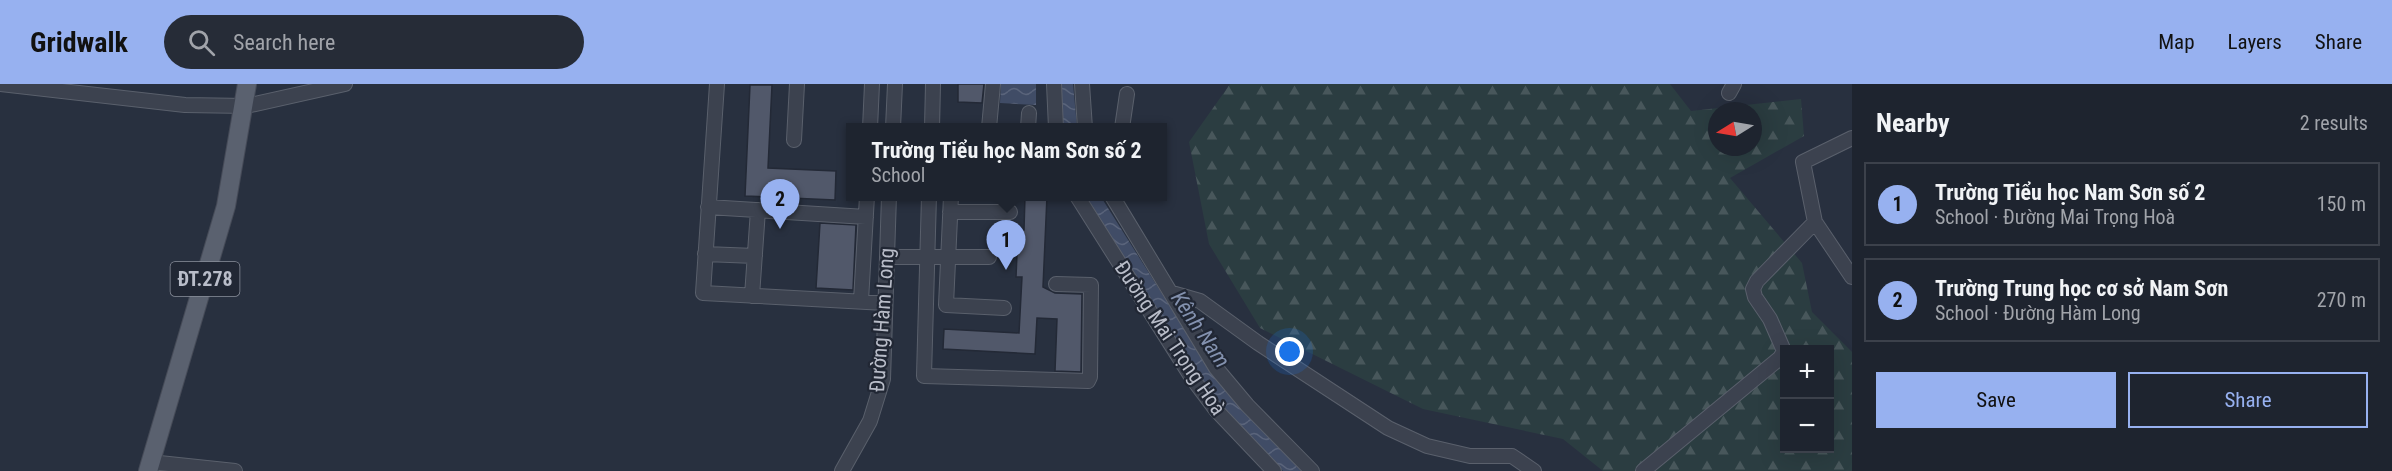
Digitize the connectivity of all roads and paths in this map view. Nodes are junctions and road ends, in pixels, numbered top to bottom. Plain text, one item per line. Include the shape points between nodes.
1 (0, 84) edge
2 (247, 84) edge
3 (345, 84) edge
4 (717, 84) edge
5 (797, 84) edge
6 (872, 84) edge
7 (896, 84) edge
8 (933, 84) edge
9 (993, 84) edge
10 (1053, 84) edge
11 (1082, 84) edge
12 (33, 86) edge
13 (1127, 94) dead end
14 (246, 106) junction
15 (870, 123) edge
16 (893, 123) edge
17 (932, 123) edge
18 (989, 123) edge
19 (1056, 123) edge
20 (1085, 123) edge
21 (1123, 123) edge
22 (1852, 138) edge
23 (794, 140) dead end
24 (867, 201) edge
25 (890, 201) edge
26 (929, 201) edge
27 (951, 201) edge
28 (1080, 201) edge
29 (1115, 201) edge
30 (708, 207) junction
31 (758, 210) junction
32 (950, 212) junction
33 (1010, 212) dead end
34 (866, 217) junction
35 (1815, 222) junction
36 (705, 254) junction
37 (755, 256) junction
38 (887, 257) junction
39 (927, 257) junction
40 (948, 257) junction
41 (989, 257) dead end
42 (1852, 277) edge
43 (1056, 284) dead end
44 (1172, 293) junction
45 (752, 296) junction
46 (861, 301) junction
47 (885, 303) junction
48 (1004, 308) dead end
49 (149, 467) edge
50 (214, 470) edge
51 (235, 471) edge
52 (842, 471) edge
53 (1274, 471) edge
54 (1312, 471) edge
55 (1534, 471) edge
56 (1643, 471) edge

1 - 12 street
2 - 14 main road, ĐT.278
3 - 14 street
4 - 30 street
5 - 23 street
6 - 15 street
7 - 16 street
8 - 17 street
9 - 18 street
10 - 19 street
11 - 20 street
12 - 14 street via 184,105
13 - 21 street
14 - 49 main road, ĐT.278 via 226,206
22 - 35 street via 1803,162
24 - 34 street
25 - 38 street, Đường Hàm Long
26 - 39 street
27 - 32 street
28 - 53 street, Đường Mai Trọng Hoà via 1192,378 1216,410
29 - 44 street
30 - 31 street
30 - 36 street
31 - 34 street
31 - 37 street
32 - 33 street
32 - 40 street
34 - 46 street
35 - 42 street
35 - 56 street via 1757,280 1754,289 1782,341 1784,351 1780,358
36 - 37 street
36 - 45 street via 703,293
37 - 45 street
38 - 39 street
38 - 47 street, Đường Hàm Long
39 - 40 street
39 - 43 street via 924,376 1088,381 1091,285
40 - 41 street
40 - 48 street via 946,305
44 - 54 street via 1216,368
44 - 55 street via 1200,301 1388,428 1426,446 1470,456 1512,456
45 - 46 street
46 - 47 street
47 - 52 street, Đường Hàm Long via 883,379 870,421
49 - 50 street
50 - 51 street

